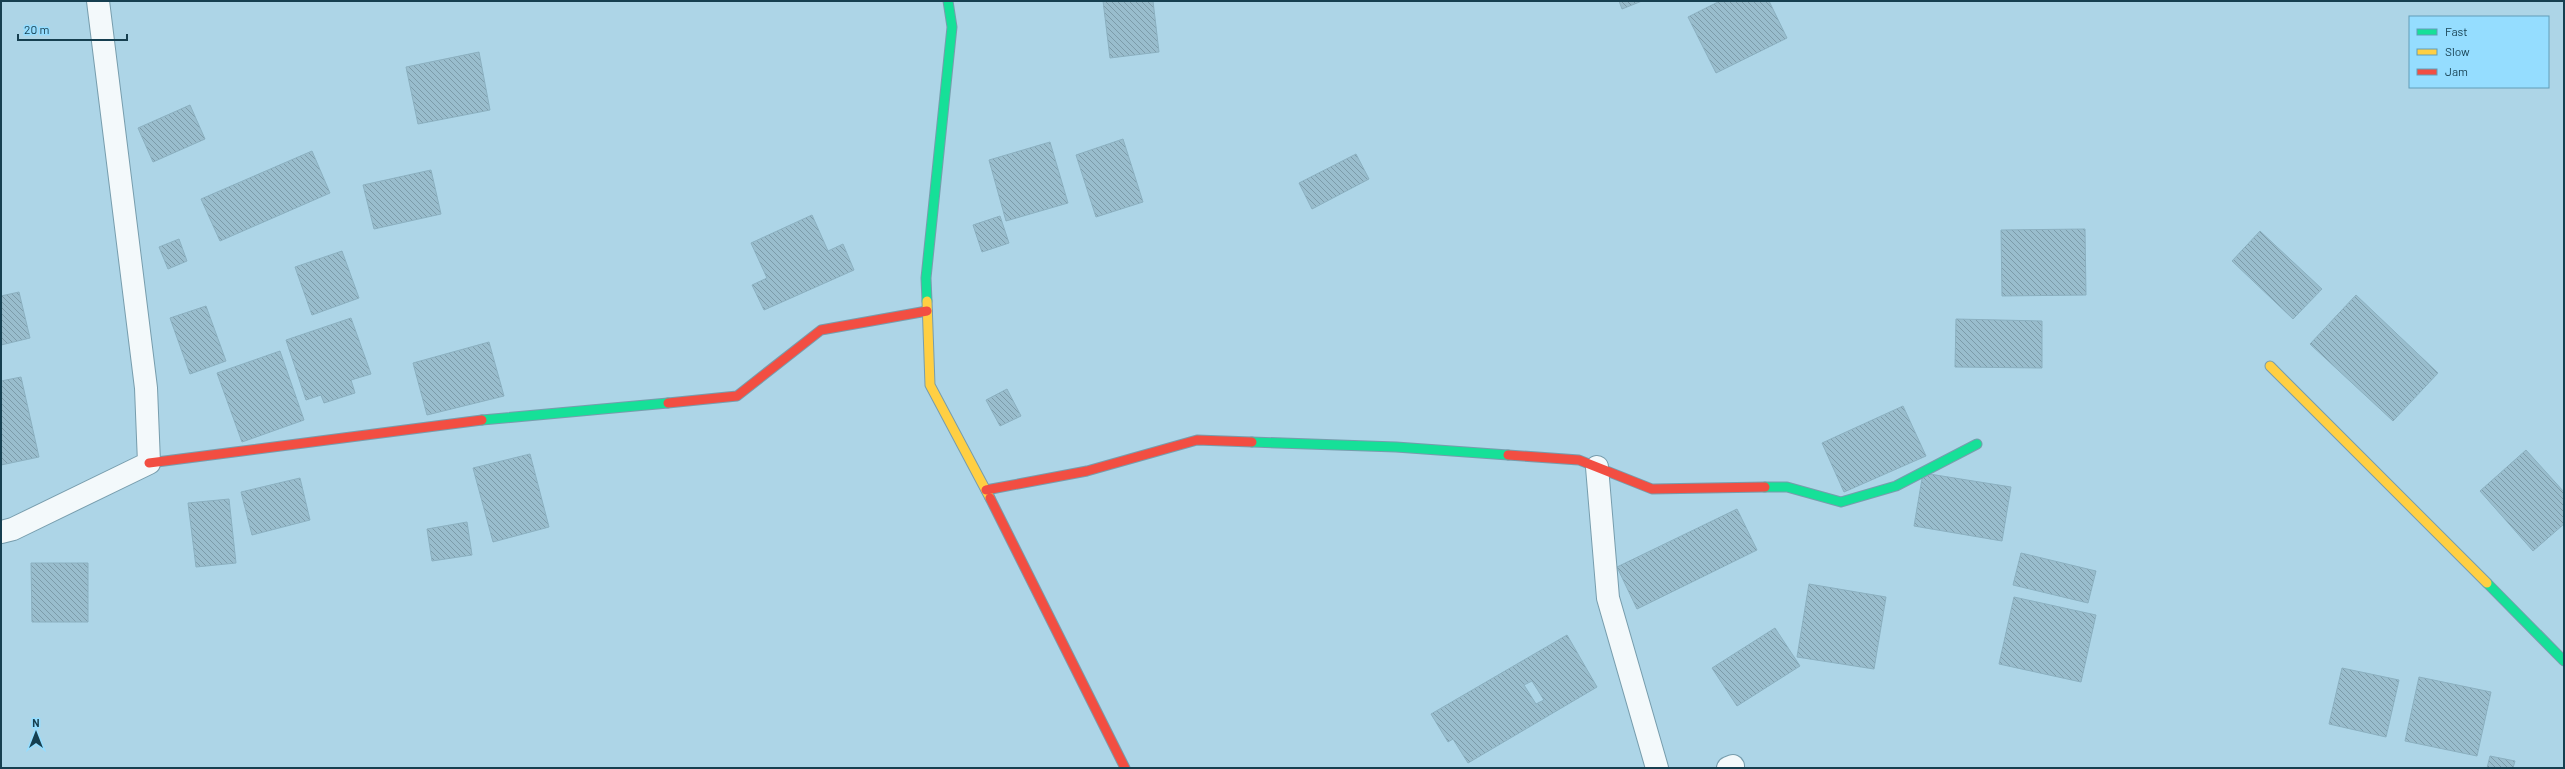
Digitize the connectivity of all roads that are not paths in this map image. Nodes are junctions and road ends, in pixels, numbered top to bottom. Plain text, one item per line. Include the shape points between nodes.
1 (98, 1) edge
2 (948, 1) edge
3 (927, 311) junction
4 (2270, 366) dead end
5 (1977, 444) dead end
6 (149, 463) junction
7 (1597, 467) junction
8 (986, 490) junction
9 (1, 532) edge
10 (2564, 661) edge
11 (1125, 768) edge
12 (1657, 768) edge

1 - 6 street via 146,388
2 - 3 street via 952,28 926,278
3 - 6 street via 821,330 736,396 482,420
3 - 8 street via 930,385
4 - 10 street
5 - 7 street via 1896,486 1841,502 1788,487 1652,489
6 - 9 street via 13,529
7 - 8 street via 1579,460 1396,447 1196,440 1087,471
7 - 12 street via 1608,598
8 - 11 street

